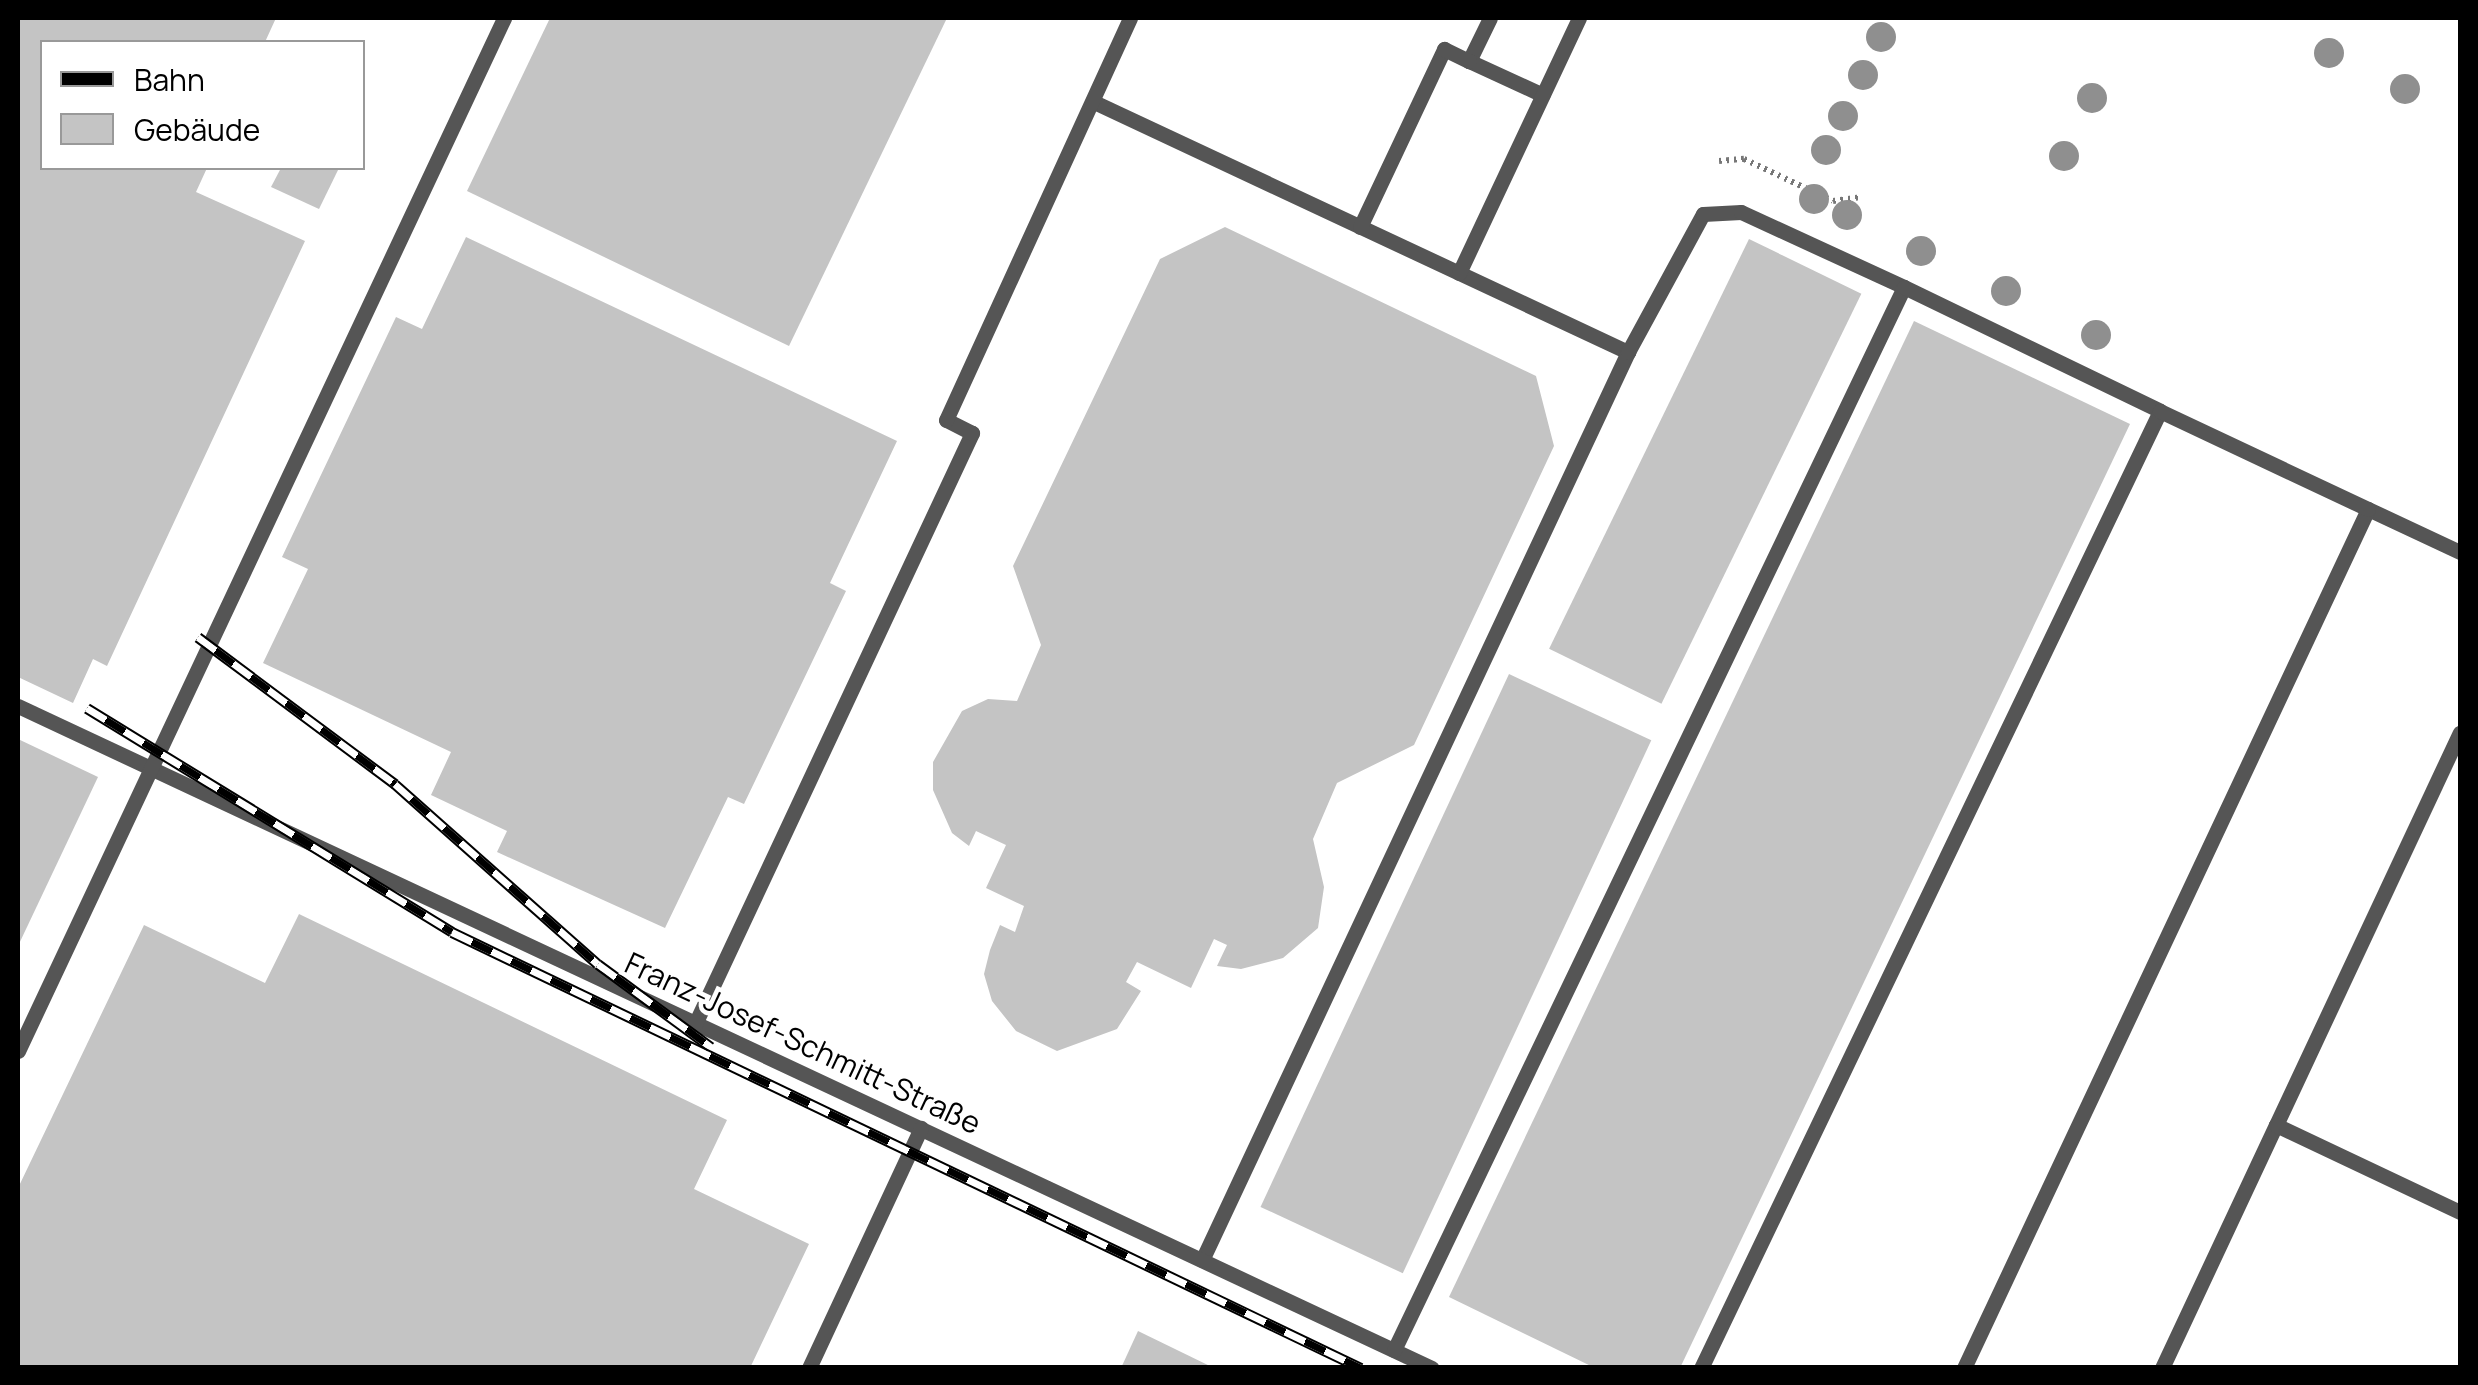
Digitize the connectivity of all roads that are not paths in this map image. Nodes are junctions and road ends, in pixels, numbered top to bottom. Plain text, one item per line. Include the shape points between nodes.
1 (504, 18) edge
2 (1130, 18) edge
3 (1490, 18) edge
4 (1579, 18) edge
5 (1469, 61) junction
6 (1542, 96) junction
7 (1094, 102) junction
8 (1360, 226) junction
9 (1459, 272) junction
10 (1904, 288) junction
11 (1628, 352) junction
12 (2160, 411) junction
13 (2368, 509) junction
14 (2460, 552) edge
15 (18, 706) edge
16 (2460, 733) edge
17 (150, 770) junction
18 (695, 1024) junction
19 (18, 1051) edge
20 (2276, 1125) junction
21 (921, 1128) junction
22 (2460, 1212) edge
23 (1202, 1260) junction
24 (1394, 1350) junction
25 (809, 1368) edge
26 (1432, 1368) edge
27 (1701, 1368) edge
28 (1964, 1368) edge
29 (2162, 1368) edge

1 - 17 lane
2 - 7 lane
3 - 5 lane
4 - 6 lane
5 - 6 lane
5 - 8 lane via 1444,49
6 - 9 lane
7 - 8 lane
7 - 18 lane via 946,420 972,433
8 - 9 lane
9 - 11 lane
10 - 11 lane via 1741,212 1703,214
10 - 12 lane
10 - 24 lane
11 - 23 lane
12 - 13 lane
12 - 27 lane
13 - 14 lane
13 - 28 lane
15 - 17 lane, Franz-Josef-Schmitt-Straße
16 - 20 lane
17 - 18 lane, Franz-Josef-Schmitt-Straße
17 - 19 lane
18 - 21 lane, Franz-Josef-Schmitt-Straße
20 - 22 lane
20 - 29 lane
21 - 23 lane, Franz-Josef-Schmitt-Straße
21 - 25 lane
23 - 24 lane, Franz-Josef-Schmitt-Straße
24 - 26 lane, Franz-Josef-Schmitt-Straße

